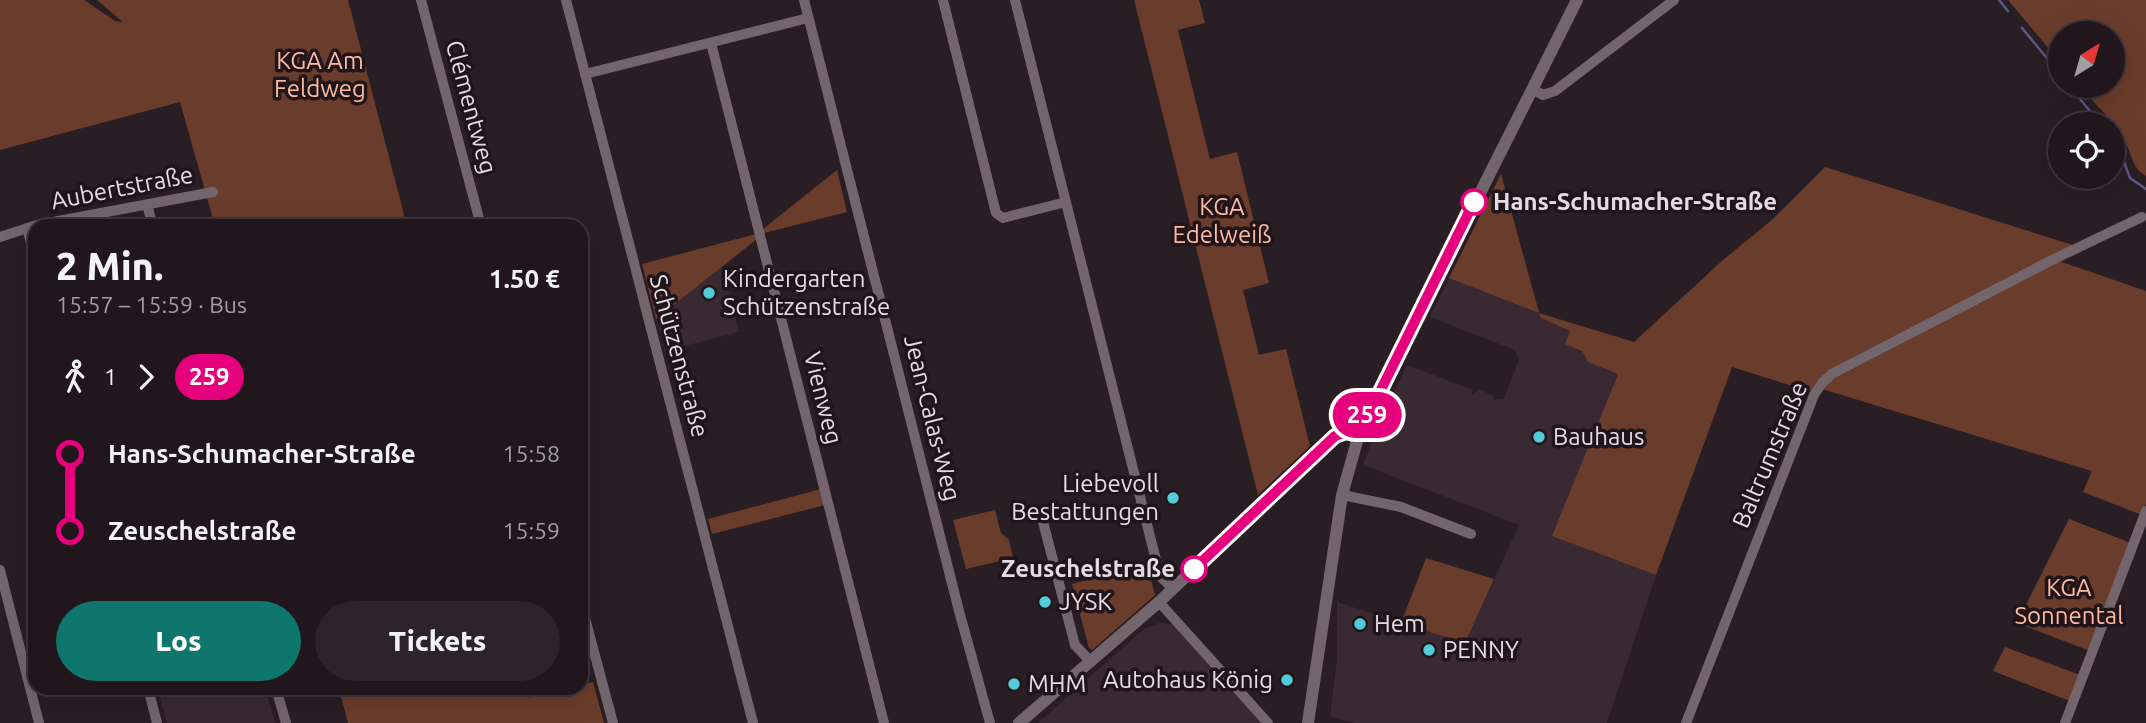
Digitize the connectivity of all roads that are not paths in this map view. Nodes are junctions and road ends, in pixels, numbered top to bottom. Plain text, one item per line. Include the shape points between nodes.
1 (421, 0) edge
2 (566, 0) edge
3 (804, 0) edge
4 (943, 0) edge
5 (1015, 0) edge
6 (1577, 0) edge
7 (1674, 0) edge
8 (808, 18) junction
9 (711, 43) junction
10 (585, 74) junction
11 (1532, 89) junction
12 (213, 192) dead end
13 (1066, 202) junction
14 (147, 205) junction
15 (2141, 217) dead end
16 (74, 219) edge
17 (151, 219) edge
18 (479, 219) edge
19 (27, 228) joint
20 (28, 232) edge
21 (0, 237) edge
22 (1359, 434) junction
23 (1342, 495) junction
24 (2146, 511) edge
25 (1041, 514) dead end
26 (1471, 534) dead end
27 (0, 570) edge
28 (1172, 589) junction
29 (1159, 602) junction
30 (588, 629) edge
31 (1091, 662) junction
32 (28, 680) edge
33 (32, 695) edge
34 (150, 695) edge
35 (278, 695) edge
36 (39, 723) edge
37 (157, 723) edge
38 (286, 723) edge
39 (613, 723) edge
40 (753, 723) edge
41 (884, 723) edge
42 (990, 723) edge
43 (1019, 723) edge
44 (1268, 723) edge
45 (1308, 723) edge
46 (1686, 723) edge
47 (2065, 723) edge

1 - 18 street, Clémentweg
2 - 10 street, Schützenstraße
3 - 8 street, Jean-Calas-Weg
4 - 13 street via 996,213 1003,218
5 - 13 street
6 - 11 main road
7 - 11 street via 1555,91 1543,95
8 - 9 street
8 - 42 street, Jean-Calas-Weg
9 - 10 street
9 - 41 street, Vienweg
10 - 40 street, Schützenstraße
11 - 22 main road
12 - 14 street, Aubertstraße
13 - 28 street via 1158,568
14 - 16 street, Aubertstraße
14 - 17 street
15 - 46 street, Baltrumstraße via 1822,383
19 - 20 street
19 - 21 street, Aubertstraße
22 - 23 main road
22 - 28 main road via 1349,431 1335,436
23 - 26 street via 1401,508
23 - 45 main road
24 - 47 street
25 - 31 street via 1075,645
27 - 32 street
28 - 29 main road
29 - 31 main road
29 - 44 street
30 - 39 street
31 - 43 main road
33 - 36 street
34 - 37 street
35 - 38 street

